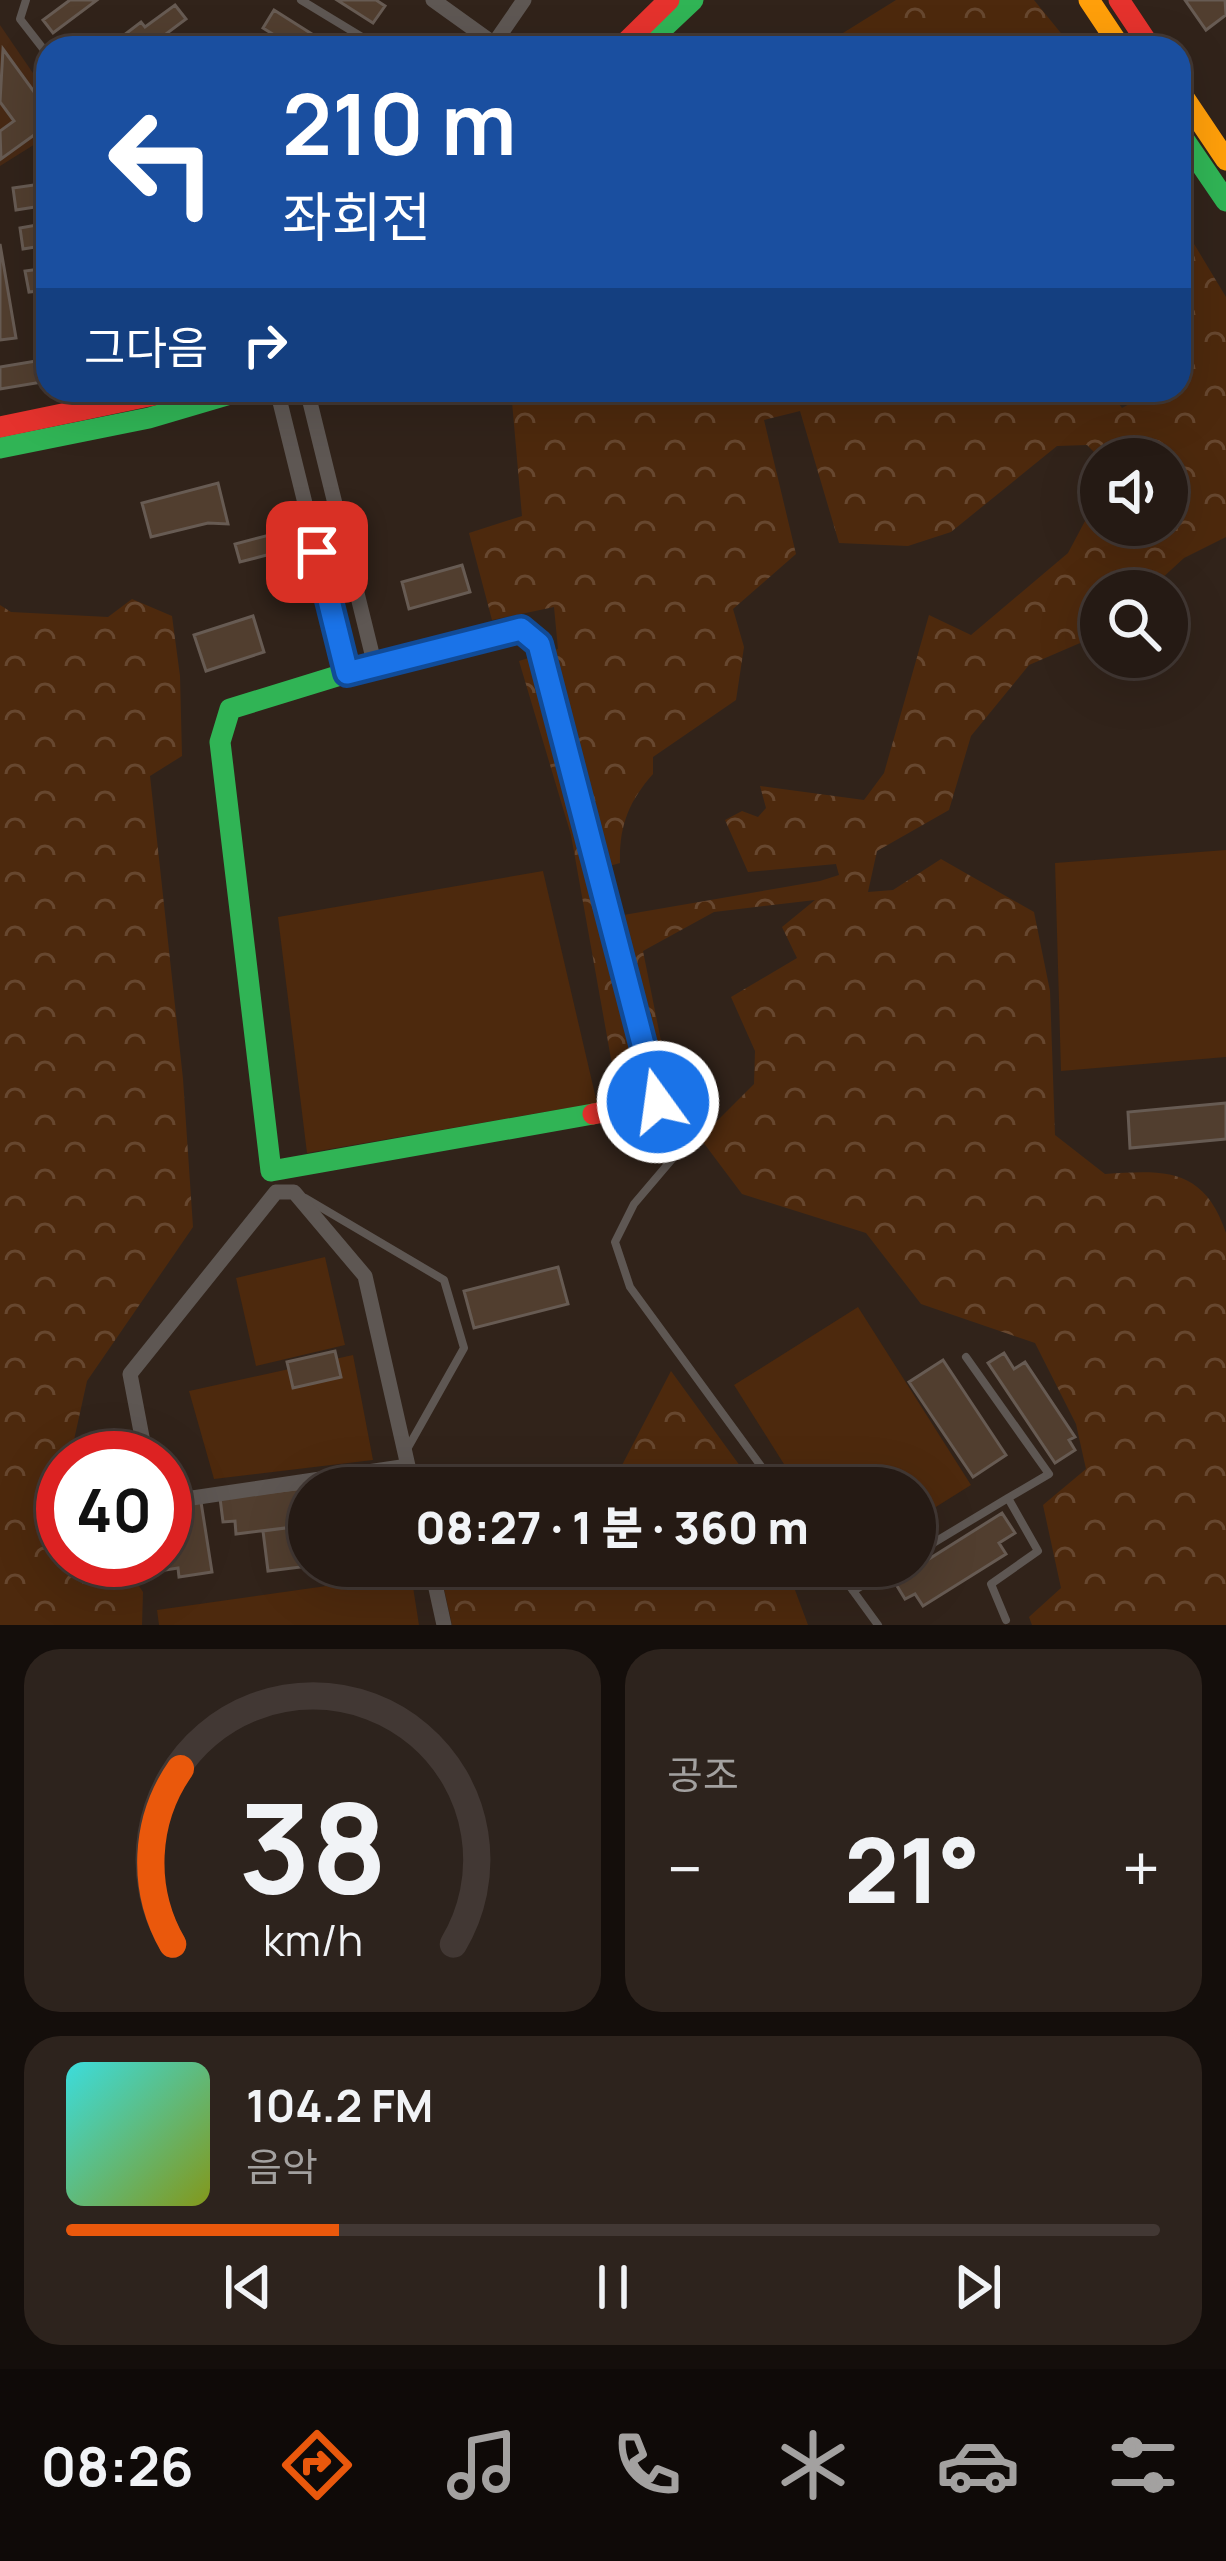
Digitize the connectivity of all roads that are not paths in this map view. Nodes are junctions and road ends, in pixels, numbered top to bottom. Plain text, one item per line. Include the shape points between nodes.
1 (26, 0) edge
2 (302, 0) edge
3 (433, 0) edge
4 (524, 0) edge
5 (670, 0) edge
6 (693, 0) edge
7 (1089, 0) edge
8 (1119, 0) edge
9 (360, 36) edge
10 (479, 36) edge
11 (499, 36) edge
12 (632, 36) edge
13 (655, 36) edge
14 (1113, 36) edge
15 (1143, 36) edge
16 (36, 40) edge
17 (1191, 108) edge
18 (1191, 150) edge
19 (1226, 160) edge
20 (1226, 201) edge
21 (120, 402) edge
22 (203, 402) edge
23 (280, 402) edge
24 (310, 402) edge
25 (0, 427) edge
26 (0, 448) edge
27 (375, 666) junction
28 (347, 673) junction
29 (658, 1102) junction
30 (273, 1181) junction
31 (294, 1192) junction
32 (966, 1357) dead end
33 (141, 1431) edge
34 (407, 1459) junction
35 (409, 1467) edge
36 (762, 1467) edge
37 (192, 1497) edge
38 (1008, 1498) junction
39 (936, 1541) edge
40 (436, 1587) edge
41 (850, 1587) edge
42 (860, 1587) edge
43 (853, 1591) junction
44 (1004, 1623) edge
45 (445, 1625) edge
46 (878, 1625) edge

1 - 16 lane via 20,19
2 - 9 lane
3 - 10 street
4 - 11 street
5 - 12 street
6 - 13 street
7 - 14 street
8 - 15 street
17 - 19 street
18 - 20 street
21 - 25 street
22 - 26 street
23 - 28 street
24 - 27 street
27 - 28 street
27 - 29 street via 521,629 539,644
28 - 30 street via 230,709 220,742
29 - 30 street
29 - 36 lane via 685,1144 634,1204 615,1242 630,1287
30 - 31 street
30 - 33 street via 130,1374
31 - 34 street via 365,1276
31 - 34 lane via 444,1280 464,1348
32 - 38 lane via 1048,1474
34 - 35 street
34 - 37 street
38 - 39 lane
38 - 44 lane via 1039,1551 991,1584
40 - 45 street
41 - 43 lane
42 - 43 lane
43 - 46 lane

